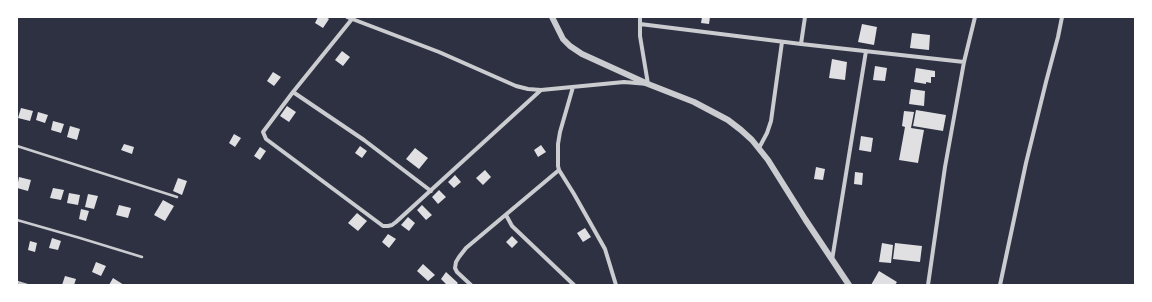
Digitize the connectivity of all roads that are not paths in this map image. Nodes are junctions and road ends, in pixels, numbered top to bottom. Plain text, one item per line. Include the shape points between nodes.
1 (552, 17) edge
2 (640, 17) edge
3 (805, 17) edge
4 (975, 17) edge
5 (1062, 17) edge
6 (350, 18) edge
7 (640, 24) junction
8 (782, 42) junction
9 (801, 44) junction
10 (866, 51) junction
11 (964, 62) junction
12 (648, 84) junction
13 (573, 87) junction
14 (542, 90) junction
15 (293, 92) junction
16 (17, 146) edge
17 (759, 148) junction
18 (559, 170) junction
19 (431, 191) junction
20 (177, 197) dead end
21 (506, 215) junction
22 (17, 220) edge
23 (142, 257) dead end
24 (832, 261) junction
25 (17, 282) edge
26 (27, 285) edge
27 (471, 285) edge
28 (574, 285) edge
29 (616, 285) edge
30 (849, 285) edge
31 (928, 285) edge
32 (1000, 285) edge

1 - 12 street via 563,39 570,46 604,65
2 - 7 street
3 - 9 street
4 - 11 street
5 - 32 street via 1026,163
6 - 14 street via 439,52 516,86
6 - 15 street
7 - 8 street
7 - 12 street
8 - 9 street
8 - 17 street via 771,122
9 - 10 street
10 - 11 street
10 - 24 street
11 - 31 street via 945,167
12 - 13 street via 624,82
12 - 17 street via 711,110 741,130
13 - 14 street
13 - 18 street via 558,144
14 - 19 street
15 - 19 street via 364,140
15 - 19 street via 263,132 264,136 378,223 383,226 392,225
16 - 20 lane
17 - 24 street
18 - 21 street
18 - 29 street via 600,239
21 - 27 street via 466,248 456,262 457,272
21 - 28 street via 512,226
22 - 23 lane
24 - 30 street
25 - 26 lane

